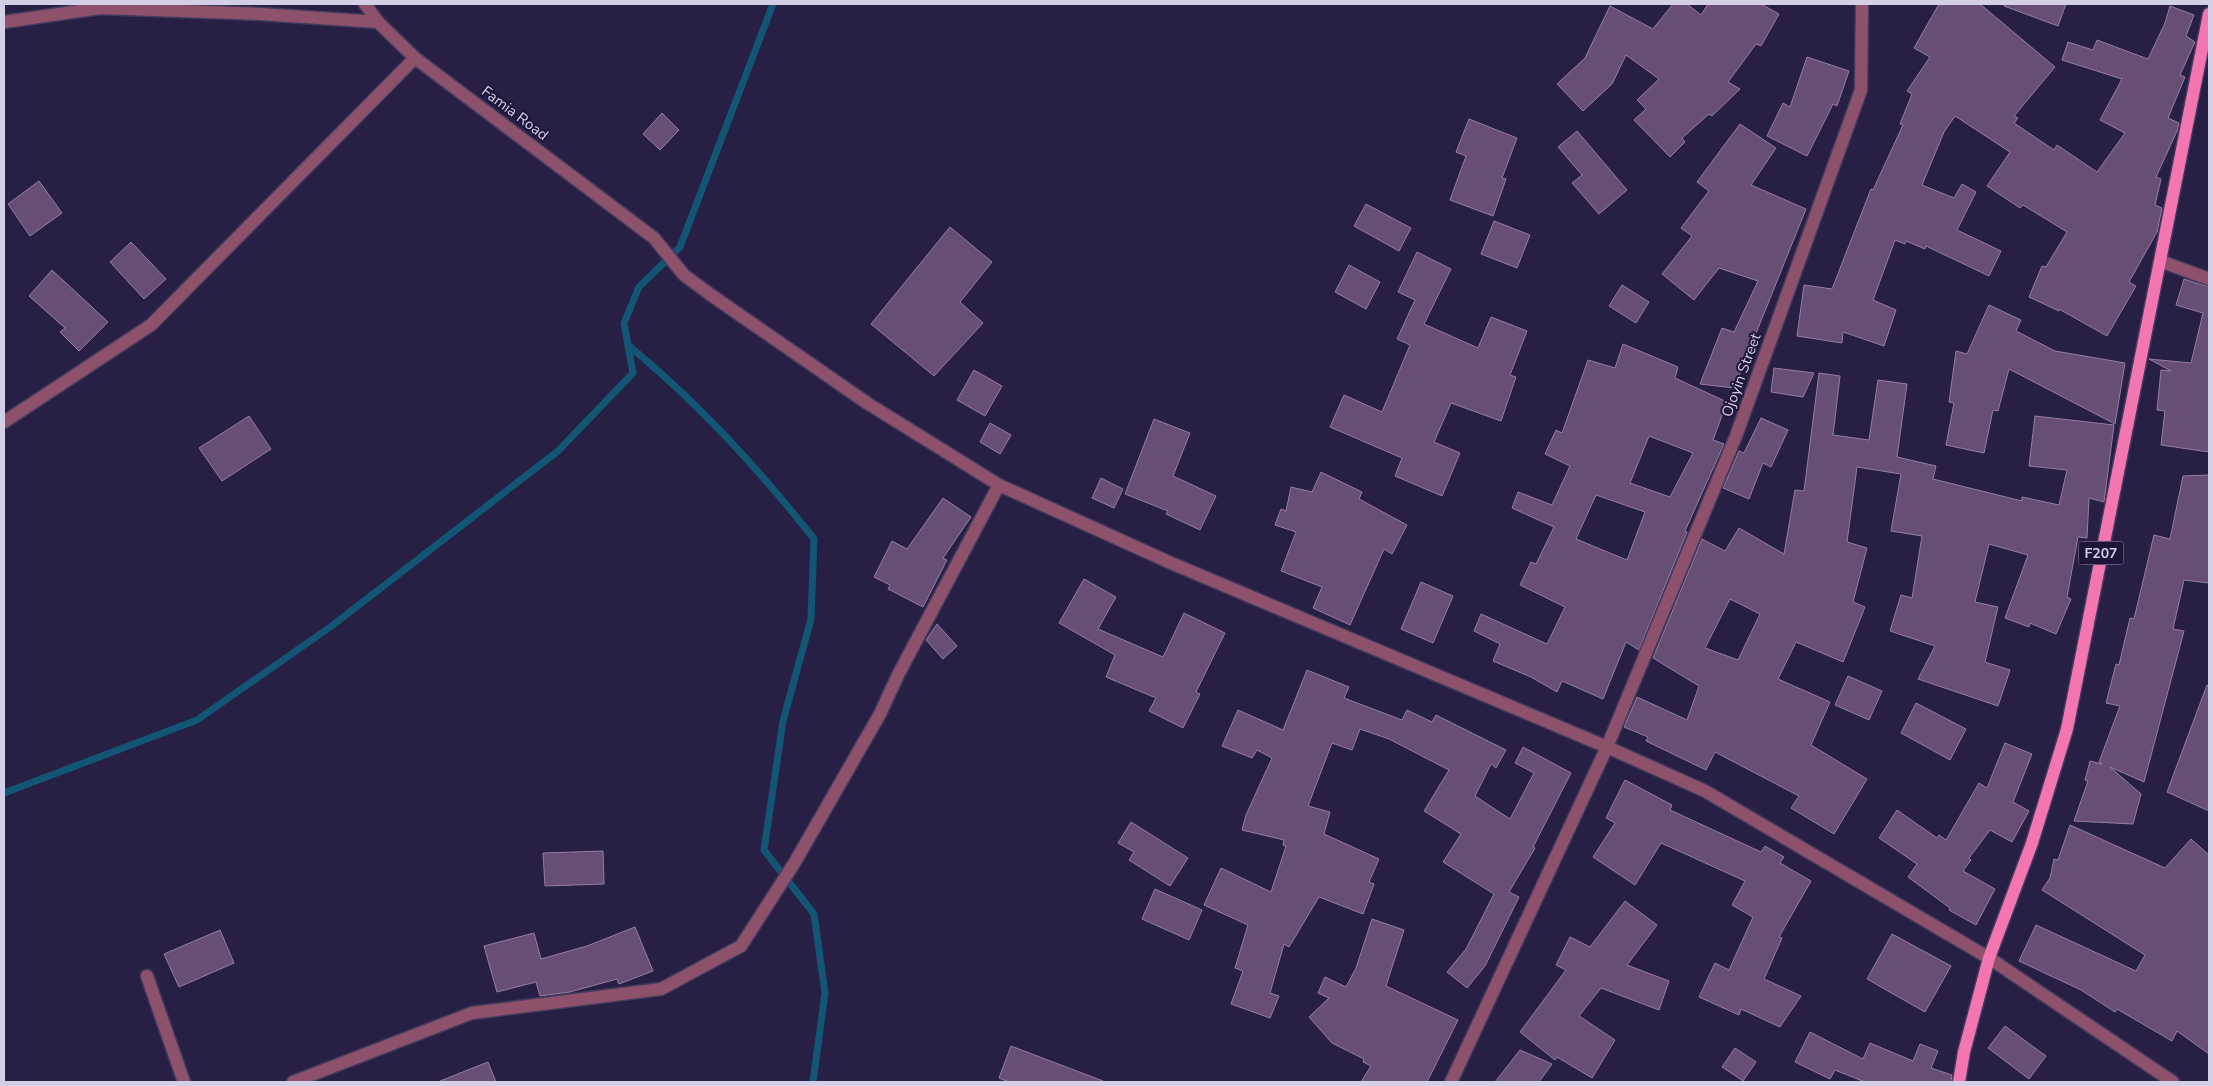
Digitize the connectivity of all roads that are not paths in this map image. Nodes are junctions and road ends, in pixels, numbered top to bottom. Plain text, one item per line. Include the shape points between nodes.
1 (365, 4) edge
2 (1862, 4) edge
3 (99, 6) edge
4 (2209, 14) edge
5 (4, 22) edge
6 (378, 22) junction
7 (415, 58) junction
8 (2160, 261) junction
9 (2209, 279) edge
10 (4, 422) edge
11 (999, 485) junction
12 (1607, 747) junction
13 (1988, 958) junction
14 (147, 976) dead end
15 (184, 1082) edge
16 (293, 1082) edge
17 (1451, 1082) edge
18 (1960, 1082) edge
19 (2173, 1082) edge

1 - 6 street, Famia Road
2 - 12 street, Ojoyin Street via 1861,90 1736,436
3 - 5 street
3 - 6 street
4 - 8 main road, F207
6 - 7 street, Famia Road
7 - 10 street via 151,325
7 - 11 street, Famia Road via 654,238 684,274 867,403
8 - 9 street
8 - 13 main road, F207 via 2067,729 2032,843
11 - 12 street, Famia Road via 1171,564
11 - 16 street via 880,714 795,862 741,946 660,989 472,1014
12 - 13 street, Famia Road via 1705,791
12 - 17 street, Ojoyin Street
13 - 18 main road, F207 via 1964,1052
13 - 19 street, Famia Road
14 - 15 street

